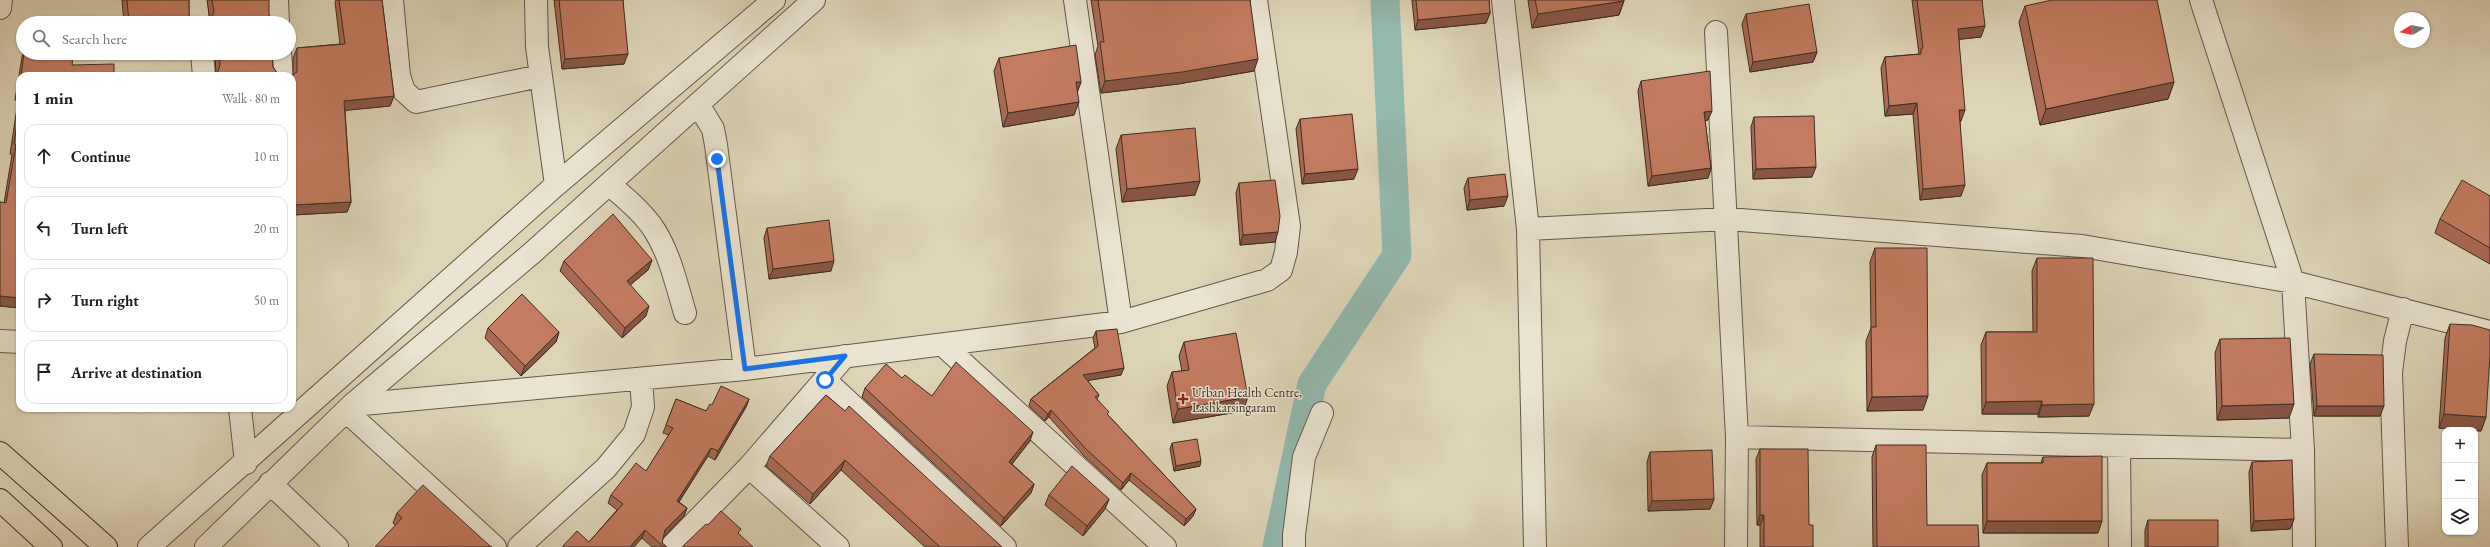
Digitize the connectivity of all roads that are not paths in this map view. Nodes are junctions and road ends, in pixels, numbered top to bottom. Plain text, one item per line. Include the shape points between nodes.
1 (1, 0) edge
2 (196, 0) edge
3 (277, 0) edge
4 (392, 0) edge
5 (536, 0) edge
6 (774, 0) edge
7 (814, 0) edge
8 (1075, 0) edge
9 (1256, 0) edge
10 (1503, 0) edge
11 (2200, 0) edge
12 (0, 8) edge
13 (197, 16) edge
14 (278, 16) edge
15 (1716, 32) dead end
16 (203, 60) edge
17 (281, 60) edge
18 (204, 72) edge
19 (282, 72) edge
20 (540, 76) junction
21 (698, 104) junction
22 (609, 184) junction
23 (556, 185) junction
24 (1727, 218) junction
25 (1528, 229) junction
26 (2293, 282) junction
27 (2403, 309) junction
28 (684, 313) dead end
29 (1120, 322) junction
30 (2490, 332) edge
31 (0, 341) edge
32 (16, 342) edge
33 (944, 346) junction
34 (845, 356) junction
35 (745, 369) junction
36 (641, 379) junction
37 (825, 380) junction
38 (349, 408) junction
39 (240, 412) edge
40 (1322, 413) dead end
41 (1737, 437) junction
42 (2118, 446) junction
43 (2303, 450) junction
44 (0, 453) edge
45 (246, 463) junction
46 (749, 467) junction
47 (270, 483) junction
48 (0, 500) edge
49 (51, 547) edge
50 (106, 547) edge
51 (150, 547) edge
52 (206, 547) edge
53 (337, 547) edge
54 (495, 547) edge
55 (519, 547) edge
56 (671, 547) edge
57 (838, 547) edge
58 (1005, 547) edge
59 (1165, 547) edge
60 (1294, 547) edge
61 (1535, 547) edge
62 (1736, 547) edge
63 (2120, 547) edge
64 (2304, 547) edge
65 (2397, 547) edge

1 - 12 street
2 - 13 street
3 - 14 street
4 - 20 street via 399,76 404,91 416,102
5 - 20 street
6 - 23 street
7 - 21 street
8 - 29 street
9 - 29 street via 1289,226 1281,270 1267,280
10 - 25 street
11 - 26 street
15 - 24 street
16 - 18 street
17 - 19 street
20 - 23 street
21 - 22 street
21 - 35 street via 713,129 716,145
22 - 28 street via 655,231 673,273
22 - 38 street
23 - 45 street
24 - 25 street
24 - 26 street via 2082,246
24 - 41 street
25 - 61 street
26 - 27 street
26 - 43 street
27 - 30 street
27 - 65 street via 2391,372
29 - 33 street
31 - 32 street
33 - 34 street
33 - 59 street
34 - 35 street
34 - 37 street
35 - 36 street
36 - 38 street
36 - 55 street via 643,407 634,434 606,468
37 - 46 street
37 - 58 street
38 - 47 street
38 - 54 street
39 - 45 street
40 - 60 street via 1304,457
41 - 42 street
41 - 62 street
42 - 43 street
42 - 63 street
43 - 64 street
44 - 50 main road
45 - 51 street
46 - 56 street
46 - 57 street
47 - 52 street
47 - 53 street
48 - 49 main road

